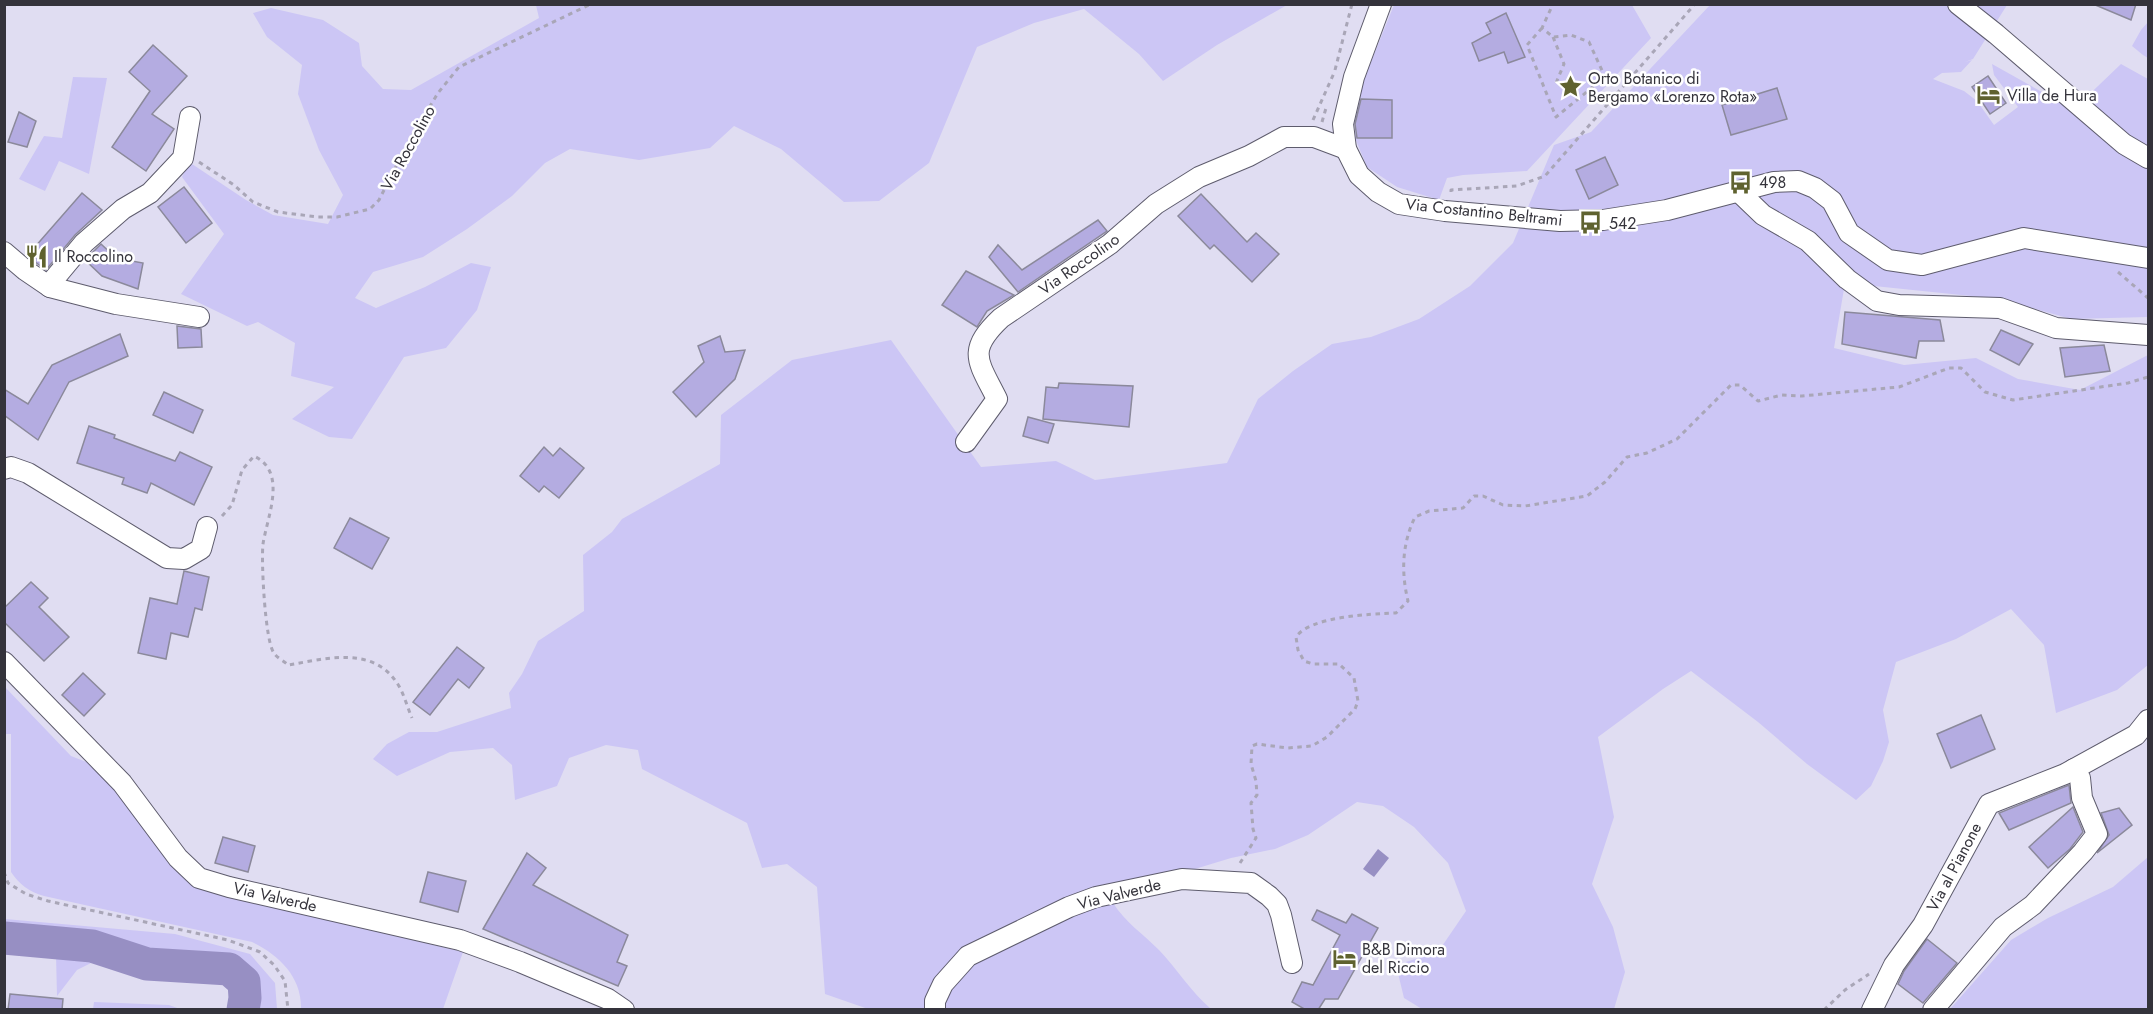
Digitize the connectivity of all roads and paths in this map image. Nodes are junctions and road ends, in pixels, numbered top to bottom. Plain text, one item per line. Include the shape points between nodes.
1 (591, 4) edge
2 (1381, 4) edge
3 (1553, 4) edge
4 (1695, 4) edge
5 (1958, 4) edge
6 (1542, 28) junction
7 (1553, 37) junction
8 (1334, 72) dead end
9 (1556, 83) dead end
10 (190, 117) dead end
11 (1284, 137) junction
12 (1346, 149) junction
13 (183, 158) junction
14 (2148, 158) edge
15 (1738, 191) junction
16 (1445, 211) junction
17 (4, 252) edge
18 (2112, 252) junction
19 (2148, 258) edge
20 (50, 287) junction
21 (2148, 298) edge
22 (199, 317) dead end
23 (2148, 335) edge
24 (2148, 377) edge
25 (966, 442) dead end
26 (4, 469) edge
27 (207, 527) joint
28 (4, 662) edge
29 (412, 718) dead end
30 (2148, 720) edge
31 (4, 744) edge
32 (2074, 769) junction
33 (4, 774) edge
34 (4, 872) edge
35 (1224, 881) junction
36 (1292, 963) dead end
37 (1889, 976) junction
38 (288, 1010) edge
39 (624, 1010) edge
40 (935, 1010) edge
41 (1824, 1010) edge
42 (1872, 1010) edge
43 (1933, 1010) edge

1 - 13 path, Via Roccolino via 459,67 438,93 380,200 370,209 337,217 278,212 253,202 194,158
2 - 12 street, Via Costantino Beltrami via 1354,77 1343,124
3 - 6 path
4 - 16 path via 1545,176 1517,186 1451,190
5 - 14 street via 2124,144
6 - 7 path
6 - 7 path via 1527,45 1556,117 1605,77 1589,42 1571,35
7 - 9 path via 1564,64
8 - 11 path via 1312,121
10 - 13 street
11 - 12 street, Via Roccolino via 1314,137
11 - 25 street, Via Roccolino via 1199,177 1165,199 1110,244 985,333 977,351 998,399
12 - 16 street, Via Costantino Beltrami via 1359,175 1378,192 1399,204
13 - 20 street via 150,193 123,209 84,243
15 - 16 street, Via Costantino Beltrami via 1667,210 1604,220 1560,221
15 - 18 street, Via Costantino Beltrami via 1798,181 1815,188 1832,201 1850,233 1888,260 1922,265 2024,238
15 - 23 street via 1763,215 1808,241 1876,301 1899,306 2000,308 2056,328
17 - 20 street
18 - 19 street, Via Costantino Beltrami
18 - 21 path via 2113,266
20 - 22 street via 116,304
24 - 35 path via 2013,400 1984,392 1961,368 1949,368 1899,387 1802,396 1782,394 1758,401 1740,385 1731,385 1677,439 1628,457 1587,496 1503,506 1474,496 1462,508 1416,517 1403,557 1408,602 1396,613 1357,615 1308,626 1296,636 1304,661 1340,664 1354,678 1358,701 1327,737 1312,746 1252,746 1257,795 1251,803 1256,838 1243,861 1229,871
26 - 27 street via 28,472 167,558 184,559 201,549
27 - 29 path via 214,525 232,505 242,470 254,456 264,461 272,478 272,512 263,544 266,627 273,653 288,665 340,656 380,667 397,683
28 - 39 street, Via Valverde via 122,783 178,858 199,878 460,940 608,999
30 - 32 street, Via al Pianone via 2136,735
31 - 33 path
32 - 37 street, Via al Pianone via 1989,804 1923,925
32 - 43 street via 2097,834 2033,905 2003,927
34 - 38 path via 8,883 48,901 228,940 260,952 285,981
35 - 36 street, Via Valverde via 1251,883 1277,904
35 - 40 street, Via Valverde via 1182,879 1096,897 1069,907 968,956 943,984
37 - 41 path via 1869,974
37 - 42 street, Via al Pianone

